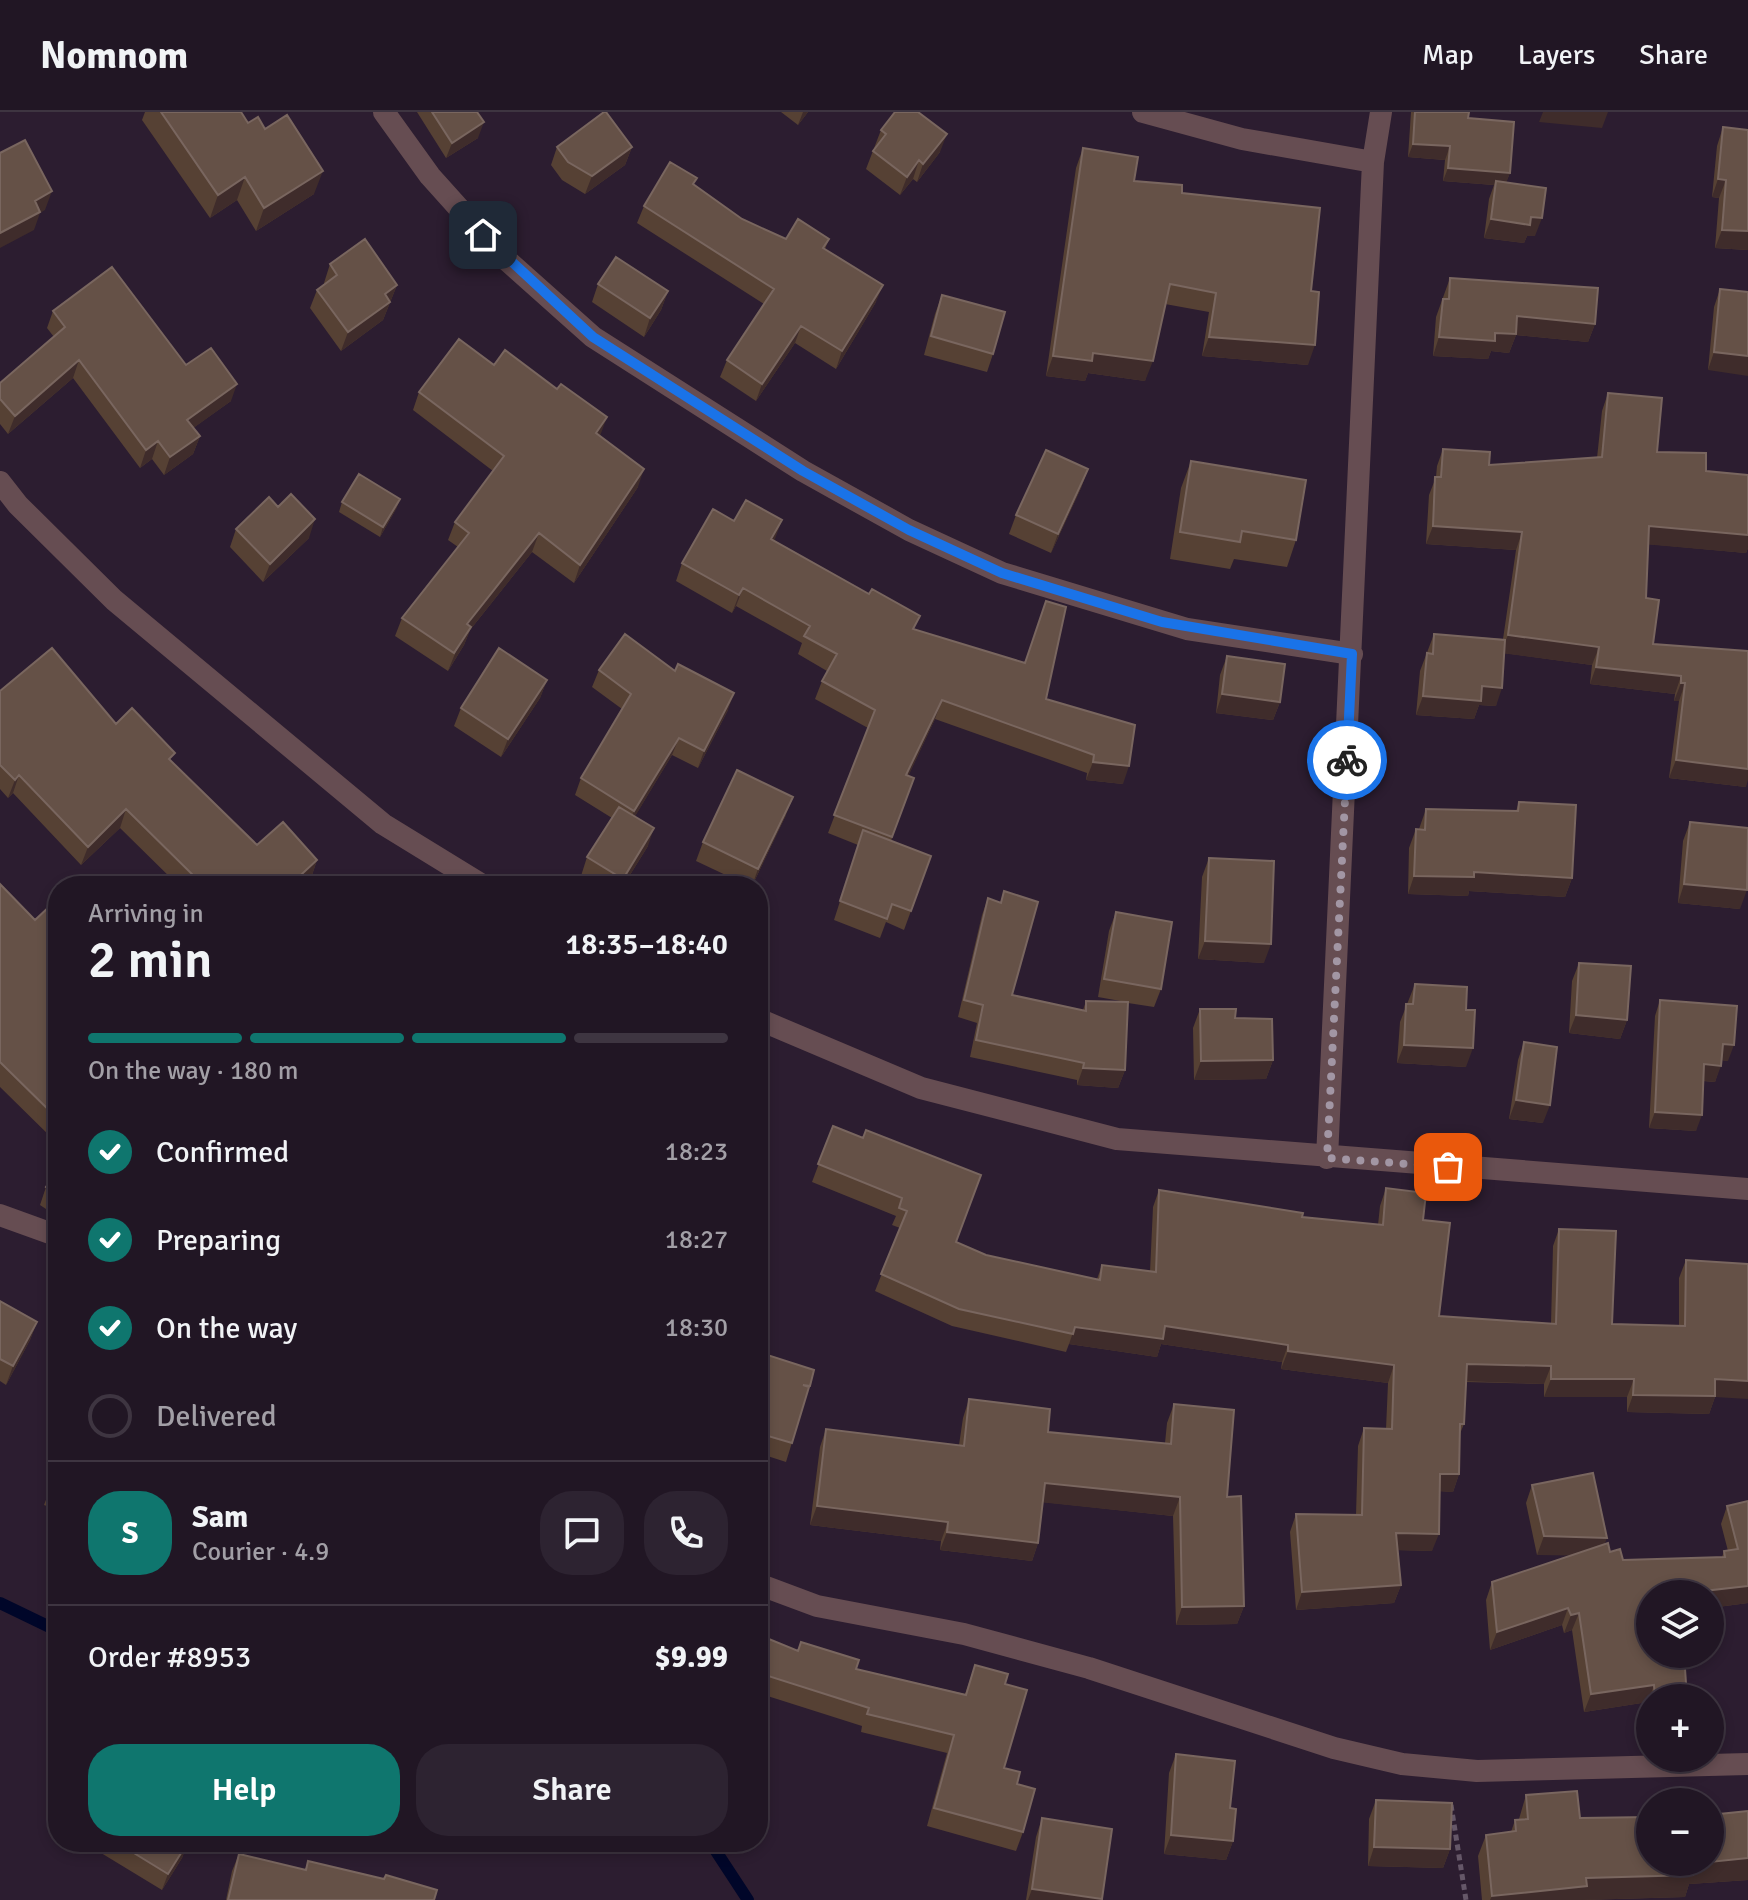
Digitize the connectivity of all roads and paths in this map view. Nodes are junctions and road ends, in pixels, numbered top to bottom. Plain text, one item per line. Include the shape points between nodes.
1 (384, 112) edge
2 (1143, 112) edge
3 (1381, 112) edge
4 (1373, 162) junction
5 (0, 482) edge
6 (1352, 654) junction
7 (468, 876) edge
8 (768, 1023) edge
9 (1327, 1158) junction
10 (1748, 1189) edge
11 (0, 1215) edge
12 (48, 1232) edge
13 (768, 1588) edge
14 (1748, 1764) edge
15 (1445, 1768) junction
16 (1466, 1900) edge

1 - 6 street via 430,176 501,255 593,337 803,471 909,530 1002,573 1187,629
2 - 4 street via 1242,139
3 - 4 street
4 - 6 street
5 - 7 street via 114,600 383,824
6 - 9 street
8 - 9 street via 921,1088 1117,1139
9 - 10 street
11 - 12 street
13 - 15 street via 817,1606 964,1634 1089,1668 1334,1748
14 - 15 street
15 - 16 path

